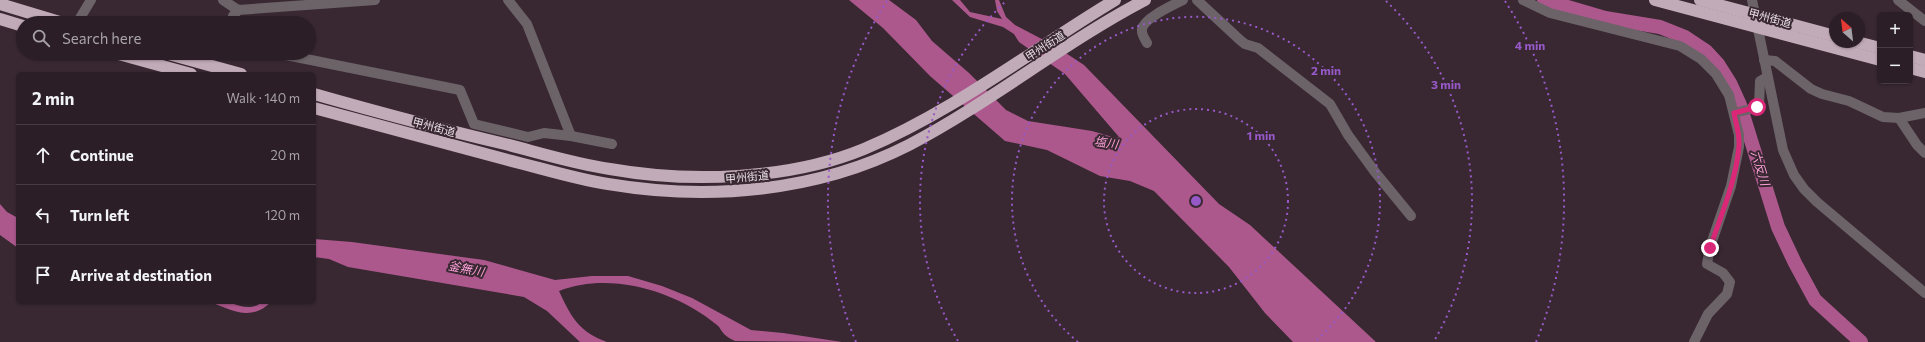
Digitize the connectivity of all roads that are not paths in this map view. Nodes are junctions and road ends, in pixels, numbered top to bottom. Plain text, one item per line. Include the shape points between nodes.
1 (91, 0) edge
2 (223, 0) edge
3 (375, 0) edge
4 (508, 0) edge
5 (1115, 0) edge
6 (1145, 0) edge
7 (1183, 0) edge
8 (1197, 0) edge
9 (1523, 0) edge
10 (1655, 0) edge
11 (1700, 0) edge
12 (1752, 0) edge
13 (1898, 0) edge
14 (350, 1) edge
15 (0, 4) edge
16 (238, 10) junction
17 (1754, 15) junction
18 (40, 16) edge
19 (81, 16) edge
20 (233, 16) edge
21 (0, 19) edge
22 (1925, 21) edge
23 (16, 24) edge
24 (1757, 28) junction
25 (1829, 34) edge
26 (1147, 43) dead end
27 (1865, 44) edge
28 (1877, 47) edge
29 (1913, 57) edge
30 (1877, 59) edge
31 (140, 60) edge
32 (190, 60) edge
33 (311, 60) edge
34 (1764, 60) junction
35 (1925, 60) edge
36 (1913, 69) edge
37 (184, 72) edge
38 (234, 72) edge
39 (1925, 72) edge
40 (1767, 77) junction
41 (316, 95) edge
42 (316, 109) edge
43 (1735, 113) junction
44 (1925, 113) edge
45 (1898, 118) junction
46 (497, 130) junction
47 (571, 136) junction
48 (493, 141) junction
49 (612, 144) dead end
50 (1925, 153) edge
51 (489, 155) junction
52 (1411, 216) dead end
53 (1925, 293) edge
54 (1694, 342) edge

1 - 19 street
2 - 16 street
3 - 14 street
4 - 47 street via 528,24
5 - 48 highway, 甲州街道 via 972,91 894,135 862,150 824,162 774,172 724,177 668,176 609,169
6 - 51 highway, 甲州街道 via 1100,25 980,104 907,146 868,163 828,176 777,187 726,193 665,191 607,184
7 - 26 street via 1150,18 1142,29
8 - 52 street via 1245,44 1258,48 1330,104 1375,172
9 - 43 street via 1550,13 1680,46 1701,59 1716,74 1729,95
10 - 24 highway, 甲州街道
11 - 17 highway, 甲州街道
12 - 17 street
13 - 22 street
14 - 16 street
15 - 18 highway
16 - 20 street
17 - 24 street
17 - 25 highway, 甲州街道
21 - 23 highway
24 - 30 highway, 甲州街道
24 - 34 street
27 - 28 highway
29 - 35 highway
31 - 37 highway
32 - 38 highway
33 - 46 street via 460,90 474,124
34 - 40 street
34 - 45 street via 1775,61 1811,89 1822,94 1849,101 1883,117
36 - 39 highway
40 - 43 street via 1760,81 1759,107
40 - 53 street via 1783,150 1794,175 1804,189
41 - 48 highway, 甲州街道
42 - 51 highway, 甲州街道
43 - 54 street via 1739,147 1707,264 1723,273 1730,282 1727,294 1708,314
44 - 45 street
45 - 50 street
46 - 47 street via 528,137 544,133
46 - 48 street
47 - 49 street
48 - 51 street

